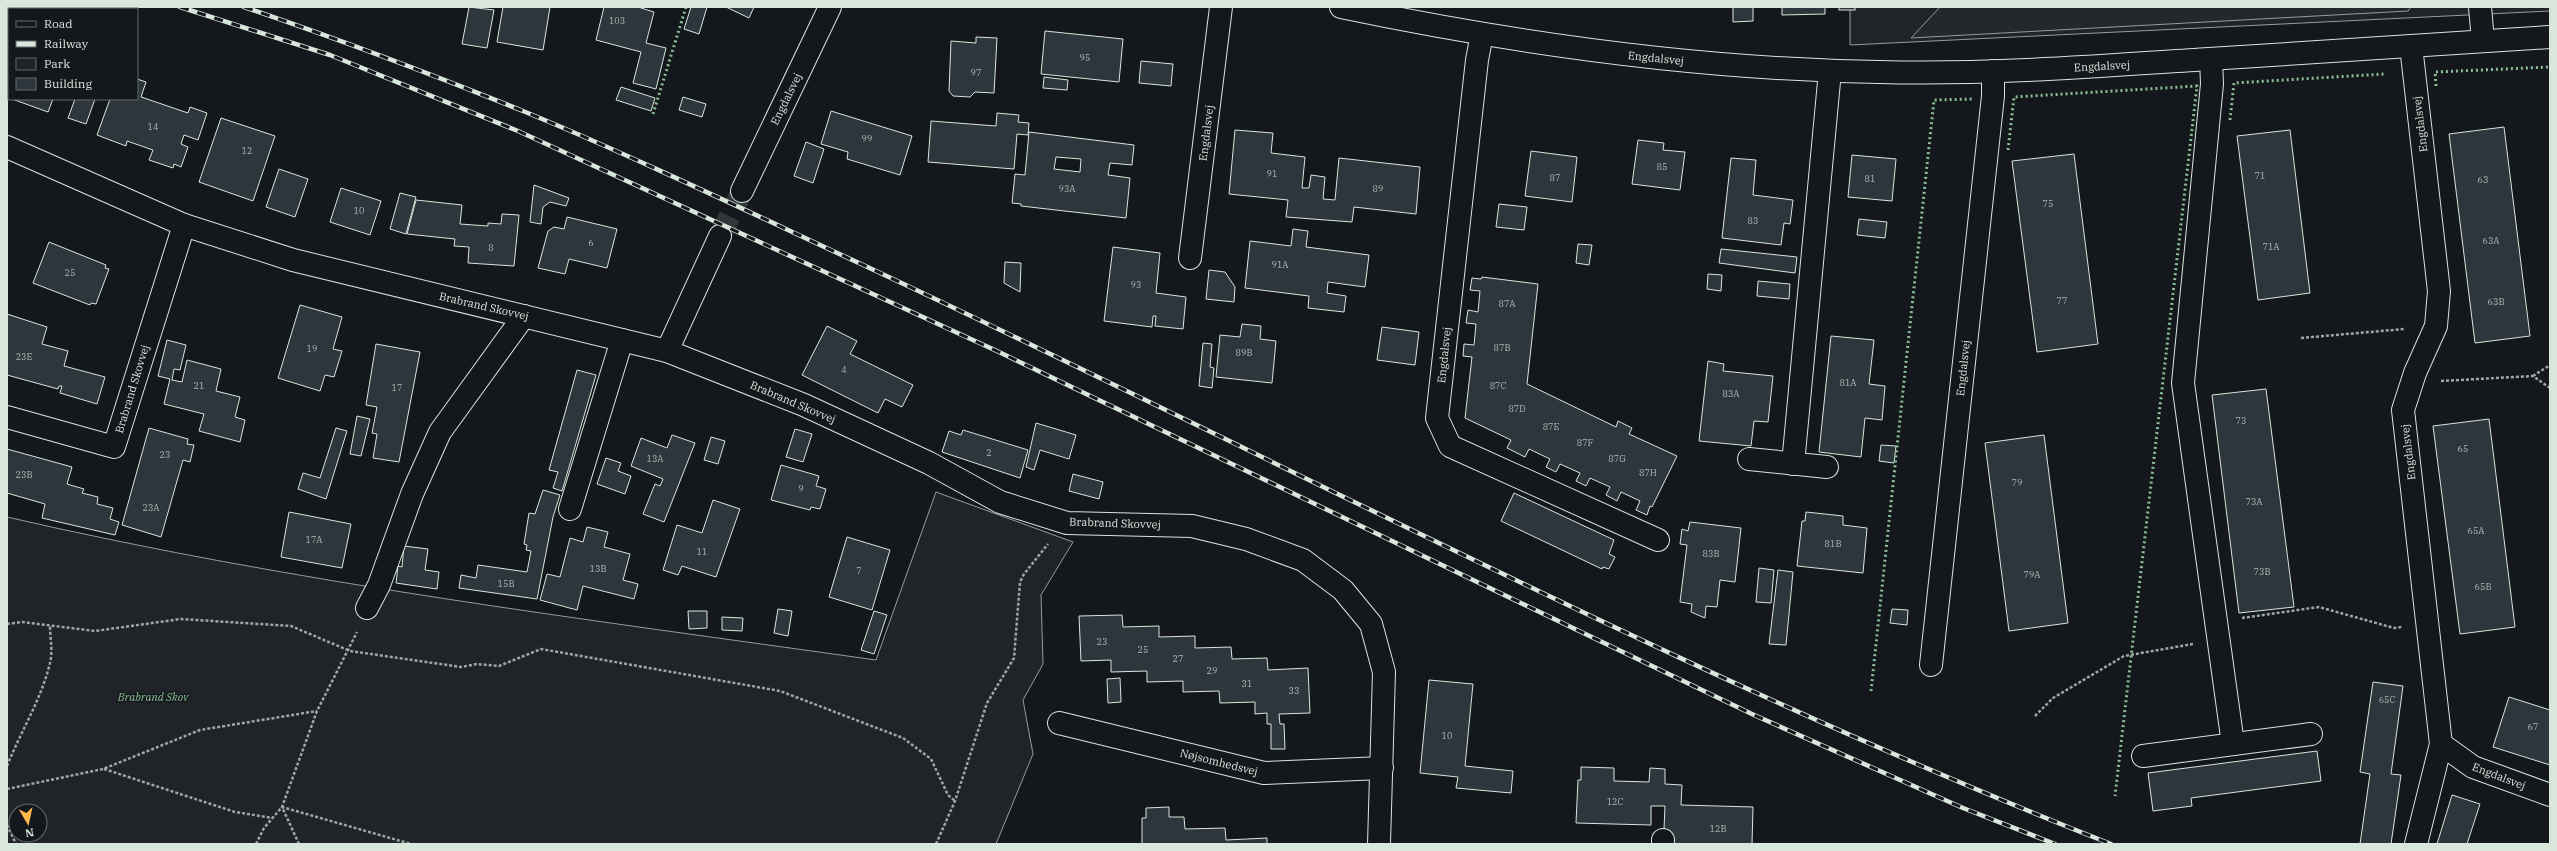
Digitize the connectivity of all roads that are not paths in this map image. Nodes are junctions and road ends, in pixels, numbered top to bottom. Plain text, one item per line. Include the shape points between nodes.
1 (830, 7) edge
2 (1222, 7) edge
3 (1340, 7) edge
4 (2480, 7) edge
5 (1482, 34) junction
6 (2550, 37) edge
7 (2483, 41) junction
8 (2411, 46) junction
9 (2211, 59) junction
10 (1830, 71) junction
11 (1993, 71) junction
12 (7, 147) edge
13 (742, 191) tunnel mouth
14 (184, 225) junction
15 (720, 236) tunnel mouth
16 (1190, 258) dead end
17 (524, 316) junction
18 (622, 340) junction
19 (667, 351) junction
20 (7, 417) edge
21 (1748, 459) dead end
22 (1792, 464) junction
23 (1826, 466) dead end
24 (570, 509) dead end
25 (1658, 540) dead end
26 (367, 608) road end
27 (1931, 665) dead end
28 (1059, 723) dead end
29 (2311, 734) dead end
30 (2233, 744) junction
31 (2441, 744) junction
32 (2143, 756) dead end
33 (1382, 768) junction
34 (2550, 795) edge
35 (1379, 844) edge
36 (2416, 844) edge

1 - 13 street, Engdalsvej
2 - 16 street, Engdalsvej
3 - 5 street, Engdalsvej
4 - 7 street
5 - 10 street, Engdalsvej via 1637,57 1742,67
5 - 25 street, Engdalsvej via 1437,418 1450,446
6 - 7 street, Engdalsvej
7 - 8 street, Engdalsvej
8 - 9 street, Engdalsvej
8 - 31 street, Engdalsvej via 2439,291 2436,326 2415,373 2403,410
9 - 11 street, Engdalsvej
9 - 30 street via 2212,84 2183,383
10 - 11 street, Engdalsvej
10 - 22 street
11 - 27 street, Engdalsvej via 1992,104
12 - 14 street, Brabrand Skovvej
14 - 17 street, Brabrand Skovvej via 293,260
14 - 20 street, Brabrand Skovvej via 114,447
15 - 19 street
17 - 18 street, Brabrand Skovvej
17 - 26 street via 440,432 412,494 379,585
18 - 19 street, Brabrand Skovvej
18 - 24 street
19 - 33 street, Brabrand Skovvej via 804,404 929,463 1000,502 1067,523 1192,526 1246,538 1303,560 1343,590 1371,624 1384,672
21 - 22 street
22 - 23 street
28 - 33 street, Nøjsomhedsvej via 1264,773
29 - 30 street
30 - 32 street
31 - 34 street, Engdalsvej via 2473,767
31 - 36 street
33 - 35 street

